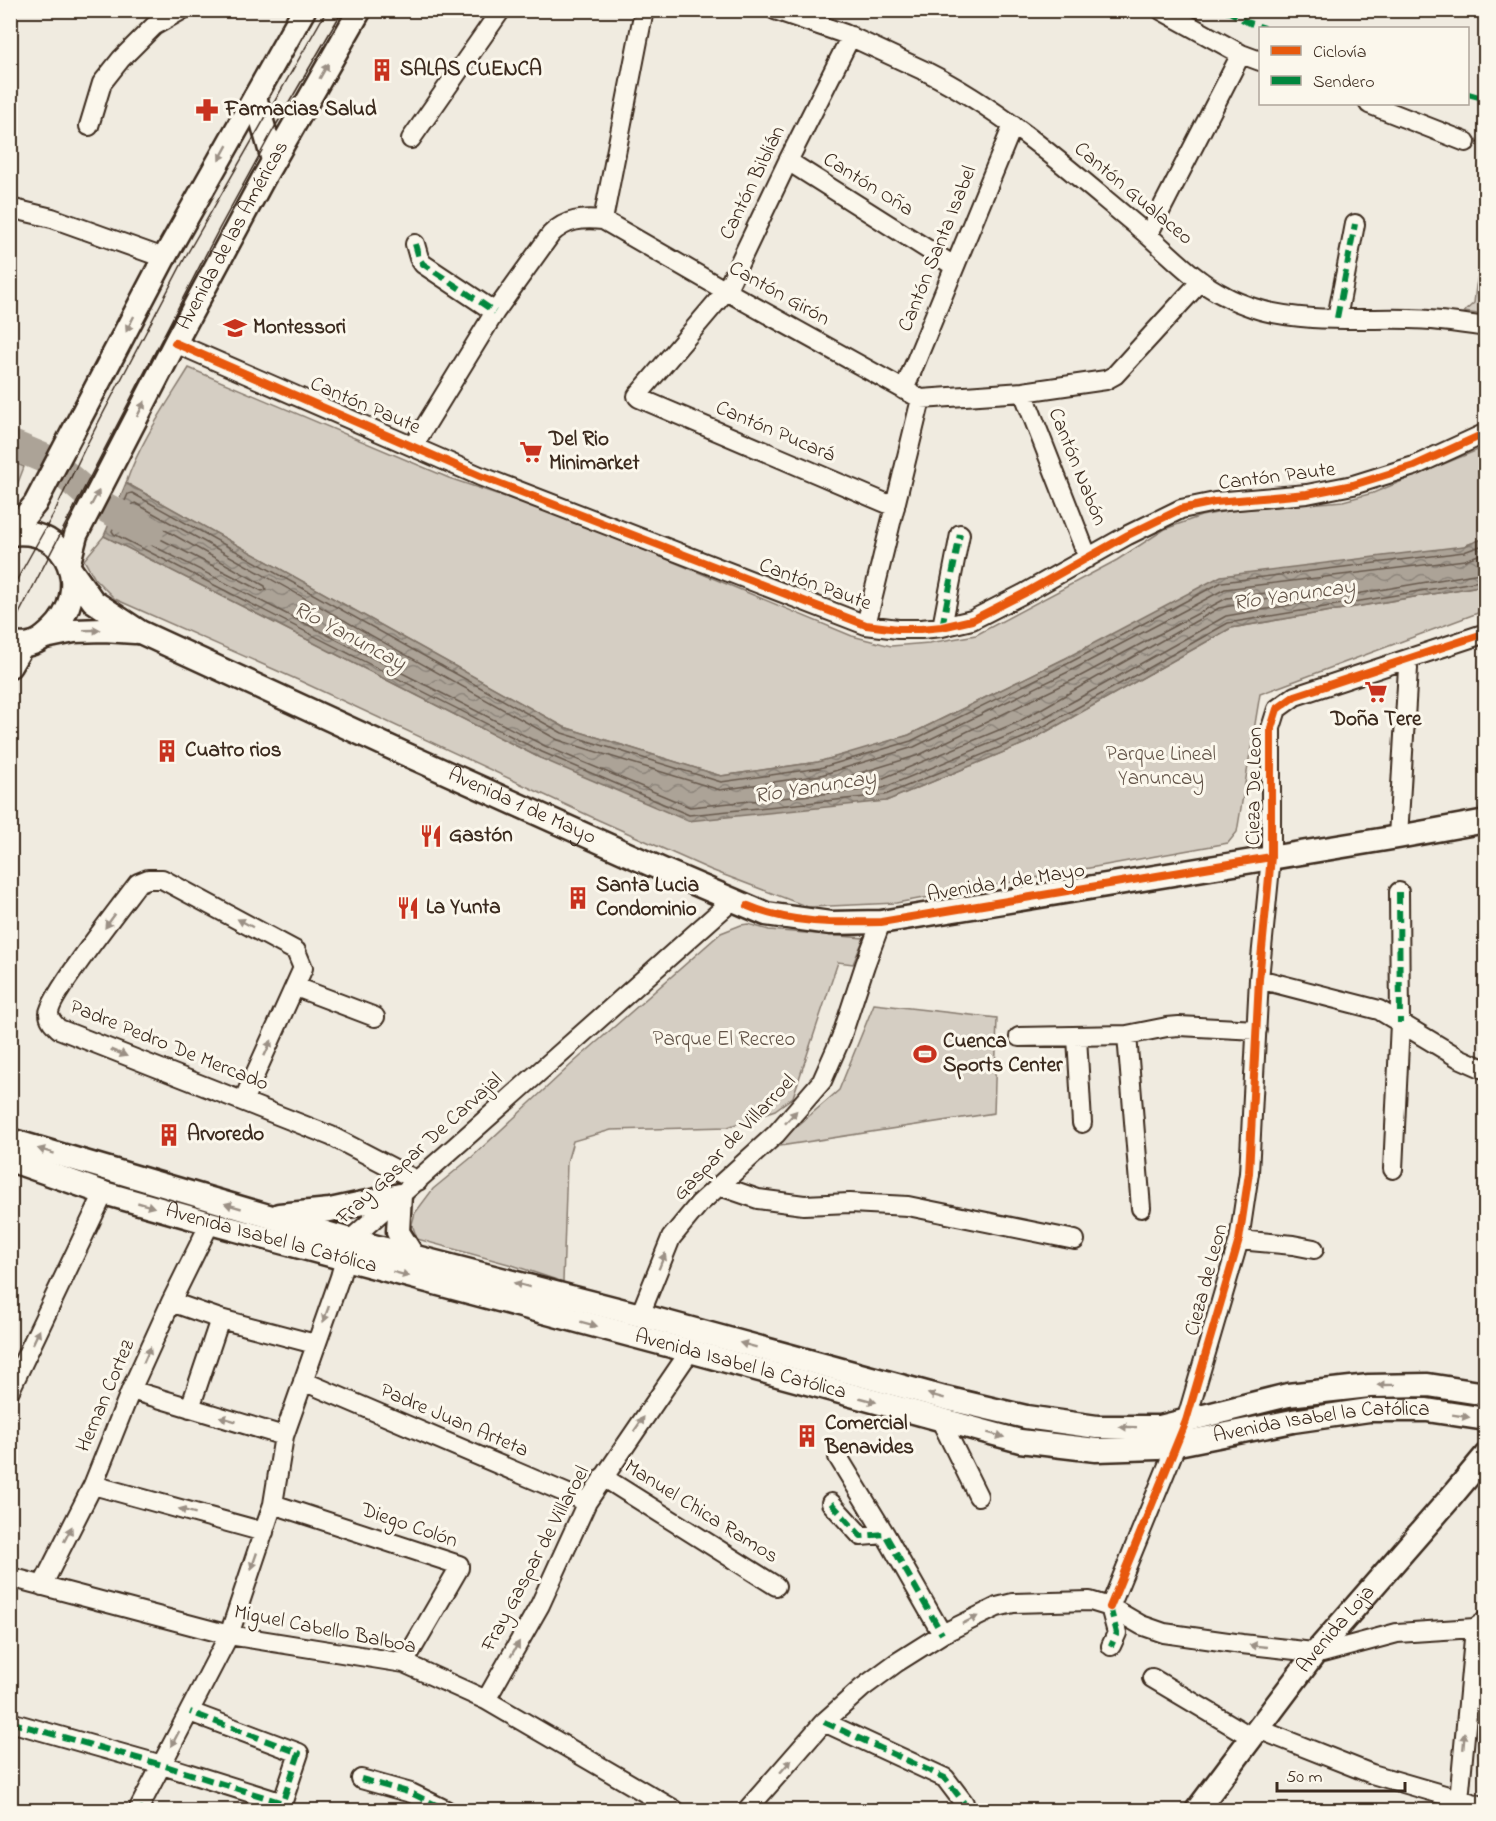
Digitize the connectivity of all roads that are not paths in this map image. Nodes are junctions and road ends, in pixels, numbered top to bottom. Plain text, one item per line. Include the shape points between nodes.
1 (182, 10) edge
2 (304, 10) edge
3 (360, 10) edge
4 (501, 10) edge
5 (645, 10) edge
6 (775, 10) edge
7 (1161, 10) edge
8 (851, 36) junction
9 (1241, 54) junction
10 (1259, 61) edge
11 (255, 97) junction
12 (1372, 105) edge
13 (1014, 125) junction
14 (89, 126) dead end
15 (411, 139) dead end
16 (1466, 142) dead end
17 (273, 160) junction
18 (788, 161) junction
19 (10, 208) edge
20 (603, 220) junction
21 (1354, 224) dead end
22 (1148, 235) junction
23 (416, 244) dead end
24 (164, 258) junction
25 (954, 266) junction
26 (1202, 281) junction
27 (726, 291) junction
28 (495, 312) junction
29 (1337, 318) junction
30 (1485, 327) edge
31 (175, 343) junction
32 (904, 390) junction
33 (1023, 392) junction
34 (637, 396) joint
35 (921, 399) junction
36 (1485, 433) edge
37 (413, 446) junction
38 (895, 507) junction
39 (11, 533) edge
40 (960, 534) dead end
41 (1088, 558) junction
42 (70, 566) junction
43 (866, 625) junction
44 (942, 627) junction
45 (140, 632) junction
46 (1485, 633) edge
47 (45, 637) junction
48 (16, 645) edge
49 (10, 666) edge
50 (1408, 668) dead end
51 (1485, 821) edge
52 (1398, 837) junction
53 (1271, 857) junction
54 (1399, 892) dead end
55 (734, 899) junction
56 (881, 922) junction
57 (1258, 979) junction
58 (296, 987) junction
59 (375, 1017) dead end
60 (1400, 1023) junction
61 (1257, 1030) junction
62 (1127, 1035) junction
63 (1019, 1037) dead end
64 (1077, 1037) junction
65 (1485, 1070) edge
66 (243, 1101) junction
67 (1082, 1123) dead end
68 (10, 1140) edge
69 (10, 1160) edge
70 (1394, 1169) dead end
71 (418, 1180) junction
72 (720, 1186) junction
73 (104, 1193) junction
74 (400, 1195) junction
75 (1141, 1208) dead end
76 (266, 1216) junction
77 (210, 1223) junction
78 (1075, 1240) dead end
79 (1239, 1240) junction
80 (347, 1249) junction
81 (1314, 1250) dead end
82 (413, 1256) junction
83 (171, 1302) junction
84 (640, 1315) junction
85 (220, 1319) junction
86 (315, 1344) junction
87 (690, 1351) junction
88 (303, 1381) junction
89 (10, 1390) edge
90 (132, 1390) junction
91 (1485, 1394) edge
92 (190, 1408) junction
93 (940, 1419) junction
94 (1485, 1419) edge
95 (1186, 1421) junction
96 (284, 1436) junction
97 (1176, 1445) junction
98 (1485, 1455) edge
99 (838, 1457) dead end
100 (603, 1477) junction
101 (93, 1485) junction
102 (978, 1496) dead end
103 (587, 1502) junction
104 (831, 1503) dead end
105 (273, 1504) junction
106 (264, 1532) junction
107 (885, 1534) junction
108 (10, 1577) edge
109 (42, 1586) junction
110 (776, 1586) dead end
111 (1110, 1607) junction
112 (1480, 1624) edge
113 (942, 1634) junction
114 (229, 1635) junction
115 (1111, 1646) dead end
116 (1316, 1652) junction
117 (404, 1664) junction
118 (1152, 1678) dead end
119 (486, 1700) junction
120 (190, 1712) junction
121 (10, 1722) edge
122 (824, 1722) junction
123 (1255, 1734) junction
124 (162, 1765) junction
125 (361, 1779) dead end
126 (1459, 1800) junction
127 (964, 1803) dead end
128 (1485, 1807) edge
129 (140, 1810) edge
130 (446, 1810) edge
131 (675, 1810) edge
132 (747, 1810) edge
133 (1197, 1810) edge

1 - 14 street via 154,26 121,59 102,83
2 - 11 main road
17 -> 3 main road, Avenida de las Américas
4 - 15 street
5 - 20 street
6 - 8 street, Cantón Gualaceo
7 - 9 street
8 - 13 street, Cantón Gualaceo via 940,79
8 - 18 street, Cantón Biblián
9 - 10 street
9 - 22 street
11 - 17 main road
11 -> 24 main road
12 - 16 street
13 - 22 street, Cantón Gualaceo
13 - 25 street, Cantón Santa Isabel
17 - 31 main road, Avenida de las Américas
18 - 25 street, Cantón Oña
18 - 27 street, Cantón Biblián
19 - 24 street via 52,218
20 - 27 street, Cantón Girón
20 - 28 street via 574,220 557,228
21 - 29 street
22 - 26 street, Cantón Gualaceo
23 - 28 street via 423,264
24 -> 39 main road via 35,504
25 - 32 street, Cantón Santa Isabel
26 - 29 street, Cantón Gualaceo via 1225,297 1260,310
26 - 33 street via 1111,378
27 - 32 street, Cantón Girón
27 - 34 street, Cantón Biblián
28 - 37 street
29 - 30 street, Cantón Gualaceo via 1424,319
31 - 37 street, Cantón Paute
42 -> 31 main road, Avenida de las Américas via 76,535
32 - 35 street, Cantón Girón
33 - 35 street
33 - 41 street, Cantón Nabón
34 - 38 street, Cantón Pucará
35 - 38 street
36 - 41 street, Cantón Paute via 1414,466 1353,485 1188,507
37 - 43 street, Cantón Paute via 480,476
38 - 43 street
39 - 42 main road via 41,537 56,546
40 - 44 street
41 - 44 street, Cantón Paute via 972,620
42 - 45 main road, Avenida 1 de Mayo via 93,601
42 - 47 main road, Avenida de las Américas via 72,588 65,612
43 - 44 street, Cantón Paute
47 -> 45 main road, Avenida 1 de Mayo via 74,631
45 - 55 main road, Avenida 1 de Mayo
46 - 53 street, Cieza De Leon via 1295,696 1277,709 1271,728
47 - 48 main road, Avenida de las Américas
48 - 49 main road, Avenida de las Américas
50 - 52 street
51 - 52 main road, Avenida 1 de Mayo
52 - 53 main road, Avenida 1 de Mayo
53 - 56 main road, Avenida 1 de Mayo
53 - 57 street, Cieza De Leon
54 - 60 street
55 - 56 main road, Avenida 1 de Mayo via 766,914 791,918 830,923
55 - 71 street, Fray Gaspar De Carvajal
72 -> 56 street, Gaspar de Villarroel via 776,1134 822,1081
57 - 60 street via 1369,1006
57 - 61 street, Cieza de Leon
58 - 59 street
66 -> 58 street
58 -> 66 street, Padre Pedro De Mercado via 303,968 296,951 162,879 148,879 138,883 60,989 49,1012 59,1029
60 - 65 street
60 - 70 street
61 - 62 street via 1179,1026
61 - 79 street, Cieza de Leon via 1249,1173
62 - 64 street
62 - 75 street
63 - 64 street
64 - 67 street
66 - 71 street, Padre Pedro De Mercado via 331,1136
76 -> 68 main road, Avenida Isabel la Católica
69 - 73 main road, Avenida Isabel la Católica
71 - 74 street, Fray Gaspar De Carvajal
72 - 78 street via 758,1199 804,1205 908,1206
84 -> 72 street, Gaspar de Villarroel via 671,1238
73 -> 77 main road, Avenida Isabel la Católica
89 -> 73 street
74 - 76 main road via 330,1210
74 - 80 street, Fray Gaspar De Carvajal
74 - 82 main road via 398,1232
76 - 80 main road, Avenida Isabel la Católica
77 - 80 main road, Avenida Isabel la Católica
77 - 83 street, Hernan Cortez
79 - 81 street
79 - 95 street, Cieza de Leon
80 - 82 main road, Avenida Isabel la Católica
80 -> 86 street, Fray Gaspar De Carvajal
80 -> 87 main road, Avenida Isabel la Católica
84 -> 82 main road, Avenida Isabel la Católica
83 - 85 street
90 -> 83 street, Hernan Cortez
95 -> 84 main road, Avenida Isabel la Católica via 1160,1427 1097,1426 1026,1418
85 - 86 street
85 - 92 street
86 - 88 street, Fray Gaspar De Carvajal
87 -> 93 main road, Avenida Isabel la Católica
100 -> 87 street, Fray Gaspar de Villaroel
88 - 96 street, Fray Gaspar De Carvajal
88 - 103 street, Padre Juan Arteta
90 - 92 street
90 - 101 street, Hernan Cortez
91 -> 95 main road, Avenida Isabel la Católica via 1428,1385 1369,1386 1287,1395
96 -> 92 street
93 -> 97 main road, Avenida Isabel la Católica via 1020,1441 1096,1450
93 - 102 street
97 -> 94 main road, Avenida Isabel la Católica via 1369,1410 1427,1410
95 - 97 street, Cieza de Leon
96 - 105 street, Fray Gaspar De Carvajal
97 - 111 street, Cieza de Leon
98 - 116 main road, Avenida Loja
99 - 107 street
100 - 103 street, Fray Gaspar de Villaroel
100 - 110 street, Manuel Chica Ramos
106 -> 101 street
109 -> 101 street, Hernan Cortez
119 -> 103 street, Fray Gaspar de Villaroel via 540,1605
104 - 107 street via 861,1536
105 - 106 street, Fray Gaspar De Carvajal
105 - 117 street, Diego Colón via 459,1565
106 -> 114 street, Fray Gaspar De Carvajal
107 - 113 street
108 - 109 street, Miguel Cabello Balboa
109 - 114 street, Miguel Cabello Balboa
113 -> 111 street via 1013,1603 1082,1600
111 - 115 street via 1117,1633
116 -> 111 street via 1164,1633
112 - 116 street via 1397,1633
126 -> 112 street
113 - 122 street via 862,1688
114 - 117 street, Miguel Cabello Balboa
114 - 120 street, Fray Gaspar De Carvajal
116 - 123 main road, Avenida Loja
117 - 119 street, Miguel Cabello Balboa
118 - 123 street
119 - 131 street, Miguel Cabello Balboa
120 -> 124 street, Fray Gaspar De Carvajal
120 - 124 street via 299,1753 283,1801
121 - 124 street
122 - 127 street via 945,1778
132 -> 122 street
123 - 126 street
123 - 133 main road, Avenida Loja
124 - 129 street, Fray Gaspar De Carvajal
125 - 130 street via 411,1793
126 - 128 street

